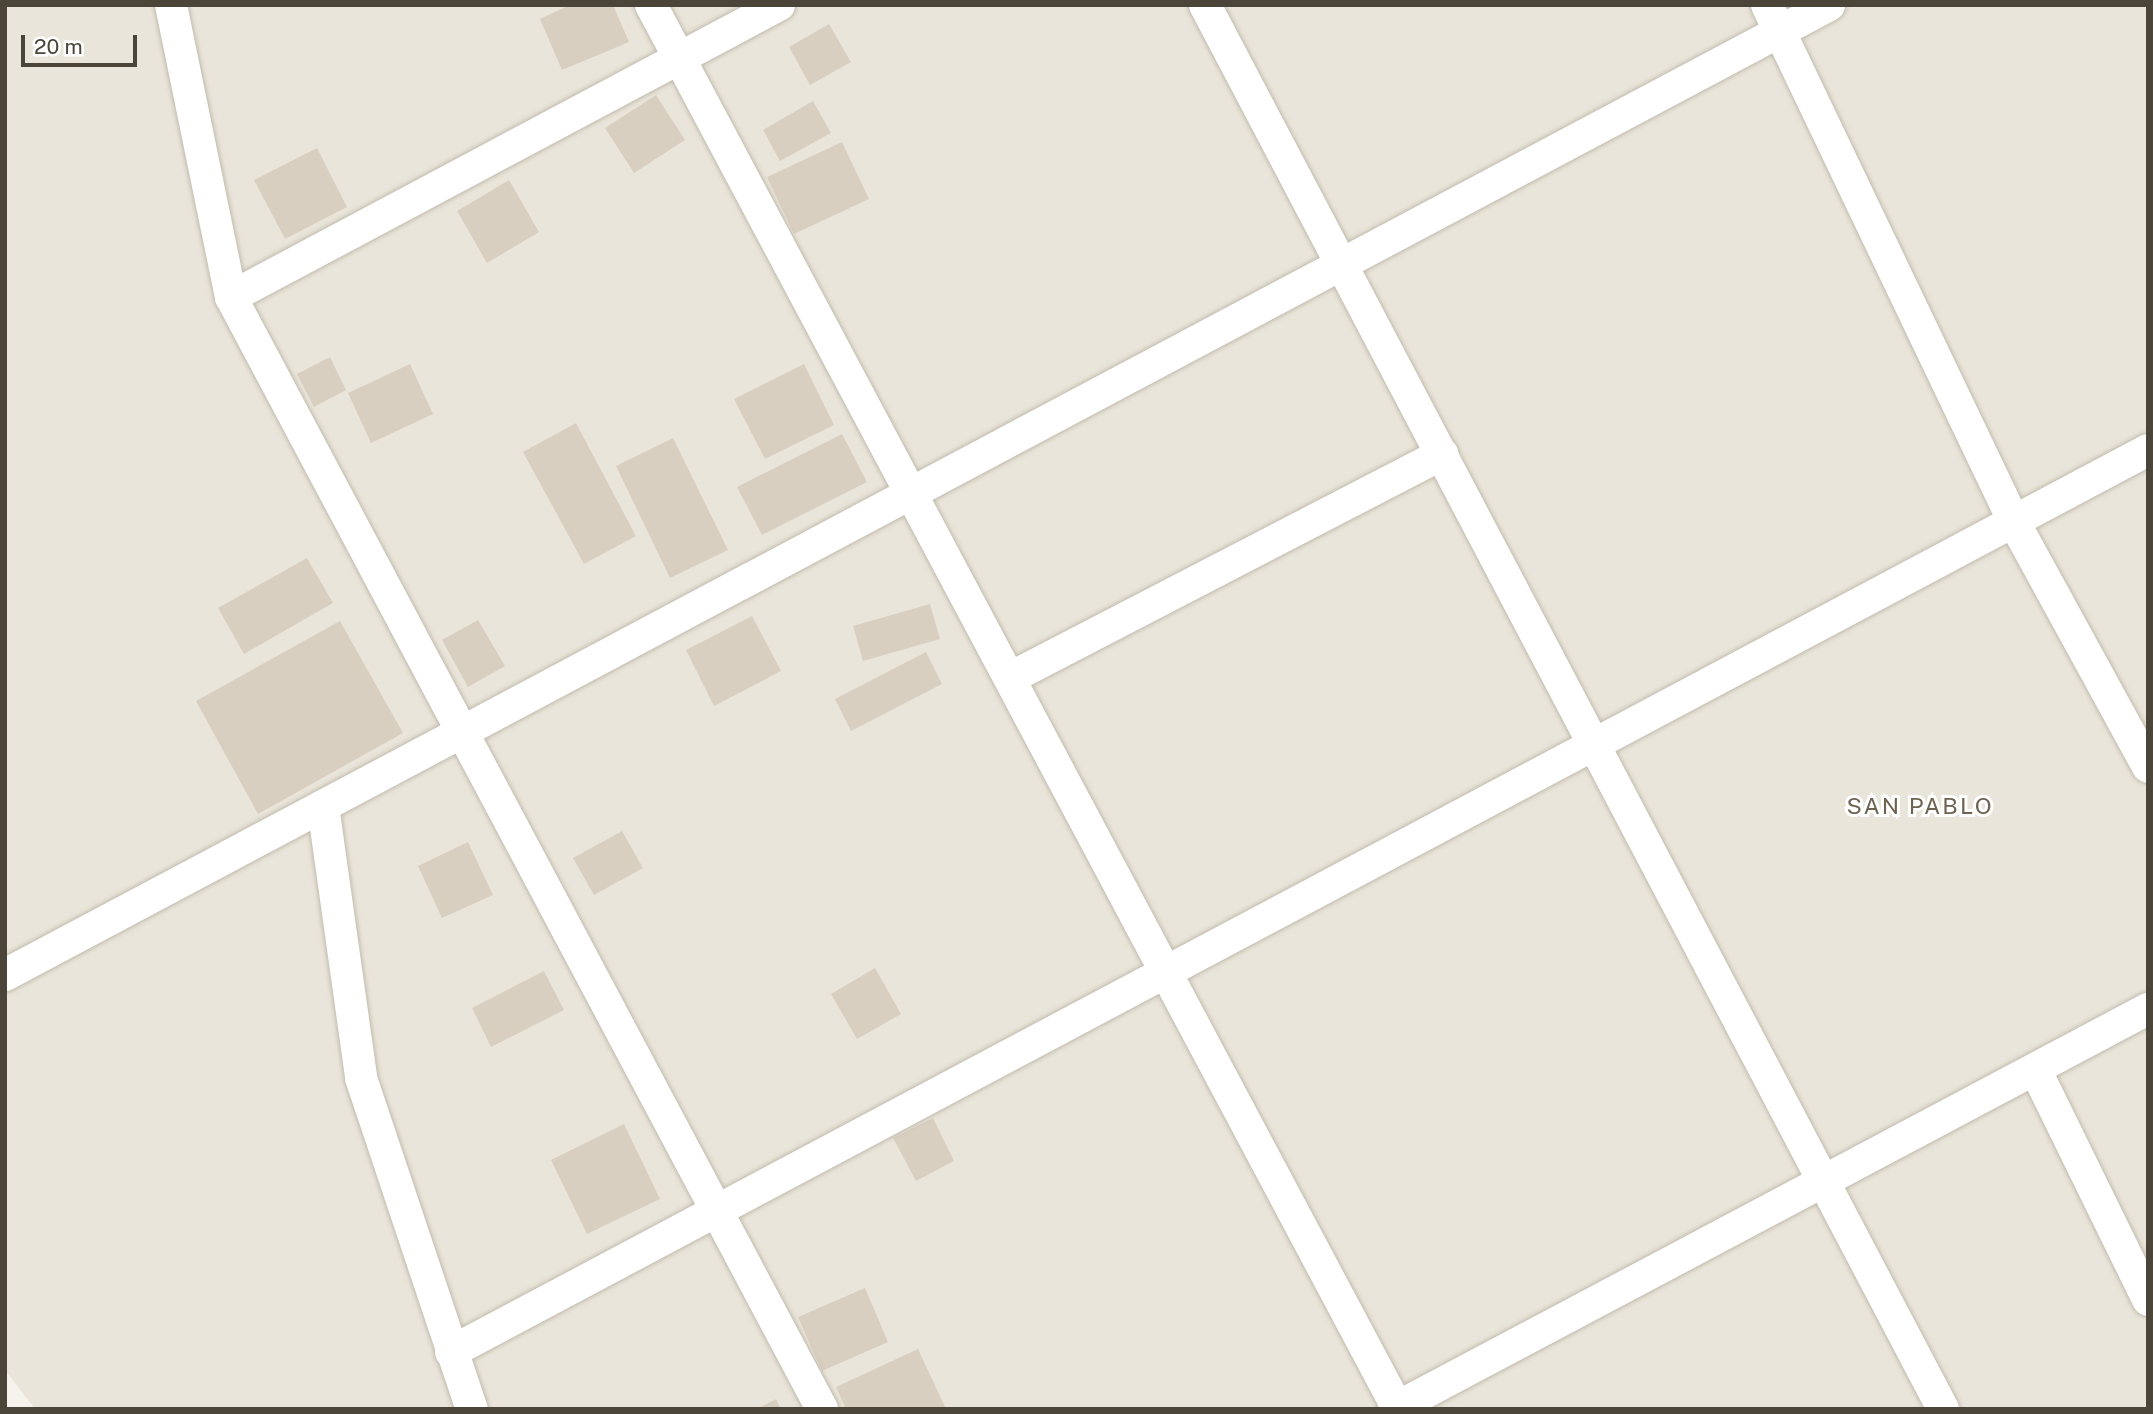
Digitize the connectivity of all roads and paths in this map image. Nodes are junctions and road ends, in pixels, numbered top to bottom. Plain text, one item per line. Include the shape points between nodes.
1 (171, 5) edge
2 (651, 5) edge
3 (779, 5) edge
4 (1205, 5) edge
5 (1829, 5) edge
6 (1774, 18) edge
7 (678, 59) junction
8 (1340, 266) junction
9 (231, 297) junction
10 (2148, 450) edge
11 (1442, 454) junction
12 (914, 492) junction
13 (2014, 522) junction
14 (1010, 678) junction
15 (462, 732) junction
16 (1598, 743) junction
17 (2148, 767) edge
18 (323, 806) junction
19 (1164, 974) junction
20 (5, 975) edge
21 (2148, 1009) edge
22 (2035, 1069) junction
23 (1826, 1180) junction
24 (717, 1211) junction
25 (2148, 1300) edge
26 (451, 1352) junction
27 (1397, 1408) edge
28 (472, 1409) edge
29 (822, 1409) edge
30 (1943, 1409) edge

1 - 9 street
2 - 7 street
3 - 7 street
4 - 8 street
5 - 6 street
6 - 8 street
6 - 13 street
7 - 9 street
7 - 12 street
8 - 11 street
8 - 12 street
9 - 15 street
10 - 13 street
11 - 14 street
11 - 16 street
12 - 14 street
12 - 15 street
13 - 16 street
13 - 17 street
14 - 19 street
15 - 18 street
15 - 24 street
16 - 19 street
16 - 23 street
18 - 20 street
18 - 26 street via 361,1078
19 - 24 street
19 - 27 street
21 - 22 street
22 - 23 street
22 - 25 street
23 - 27 street
23 - 30 street
24 - 26 street
24 - 29 street
26 - 28 street

